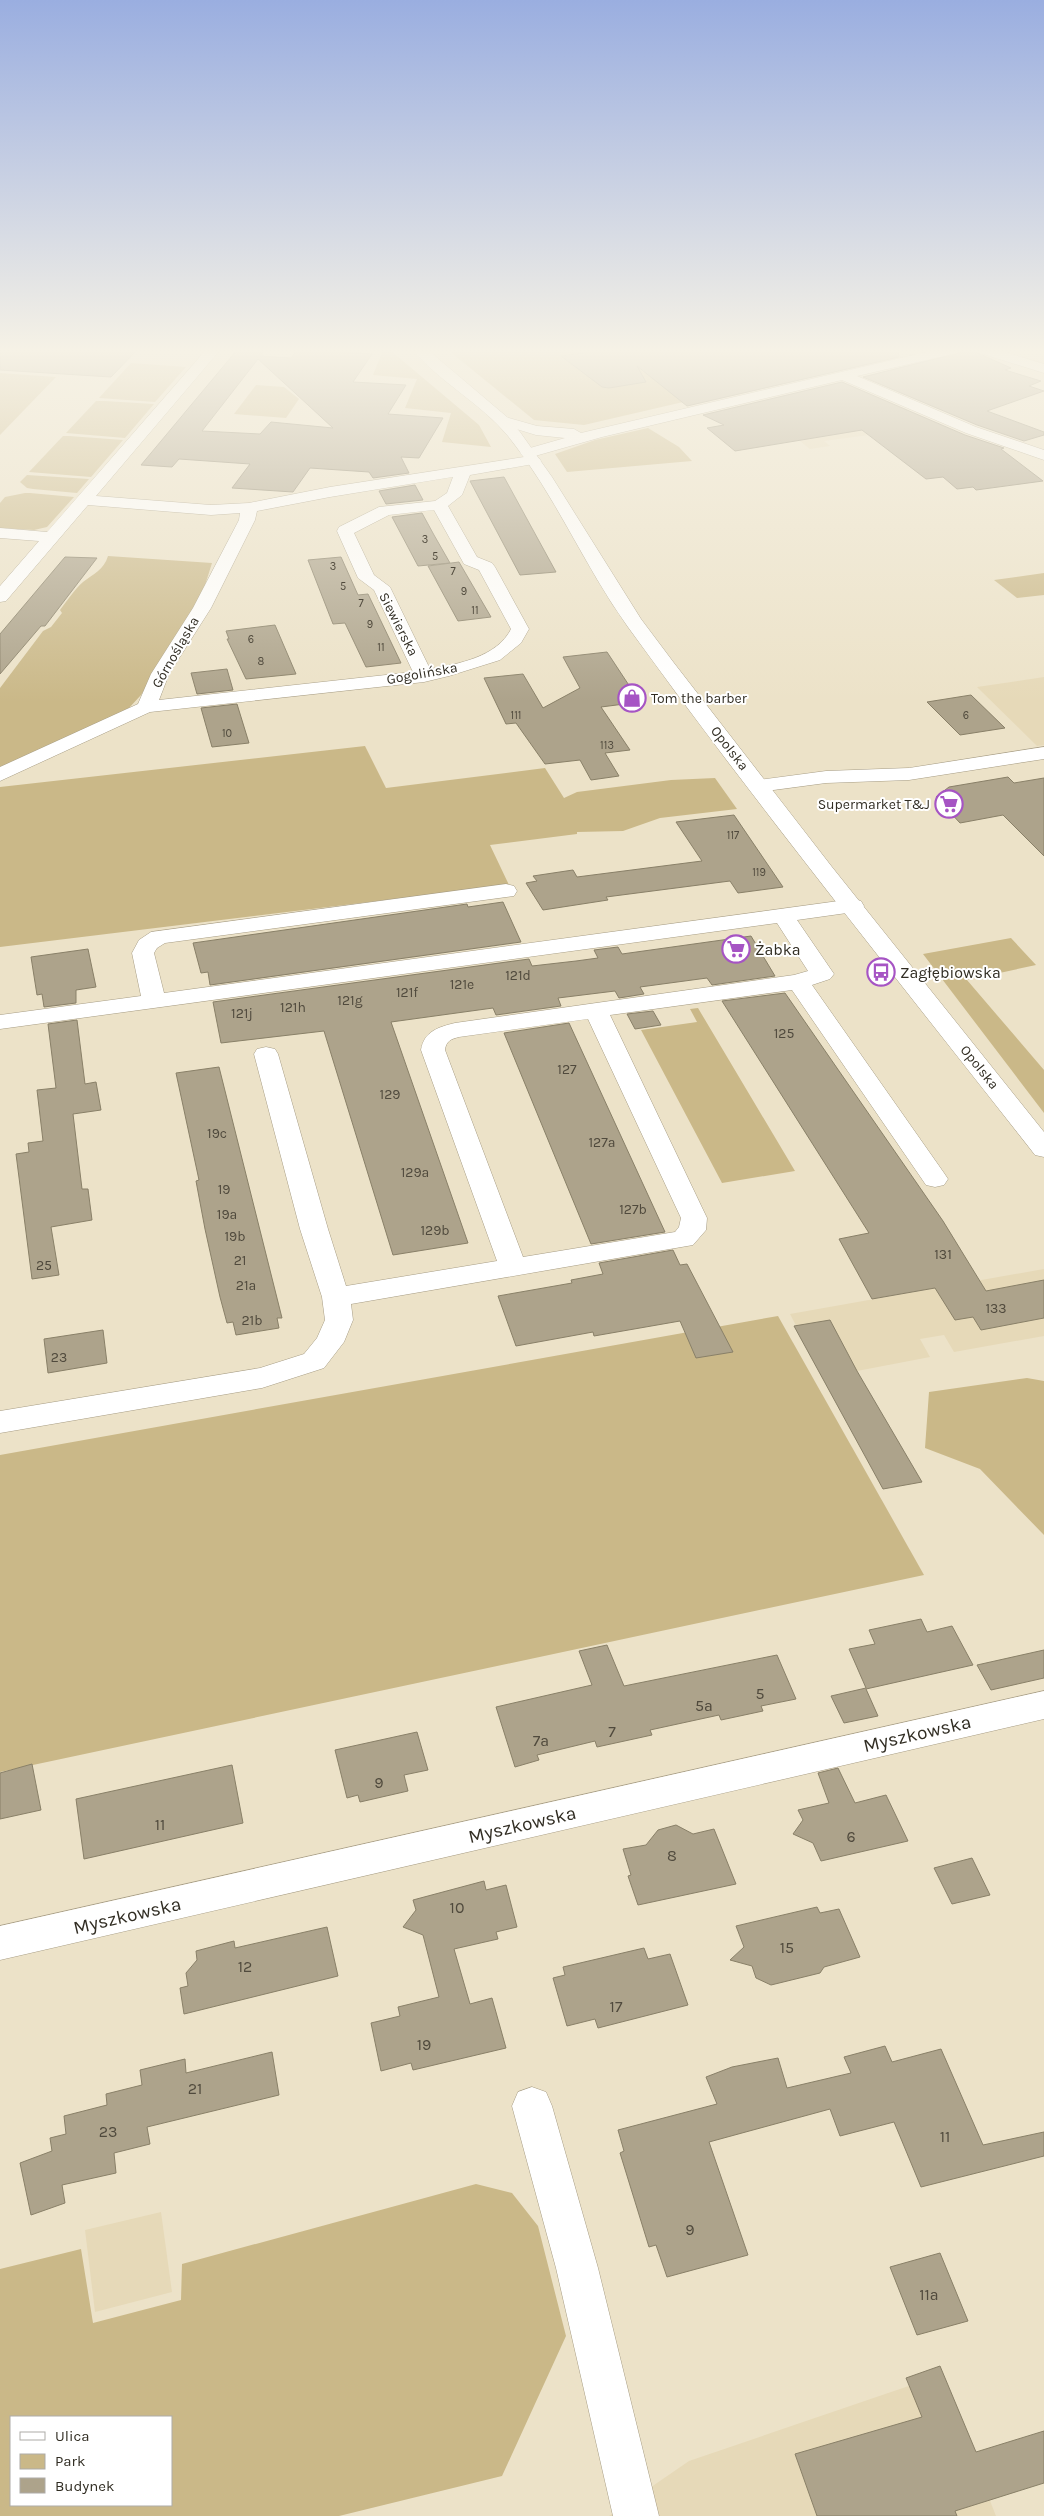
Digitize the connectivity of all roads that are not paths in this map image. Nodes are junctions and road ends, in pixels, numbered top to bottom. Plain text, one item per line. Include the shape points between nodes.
1 (111, 467) edge
2 (480, 467) edge
3 (537, 467) edge
4 (463, 471) junction
5 (83, 500) junction
6 (439, 505) junction
7 (249, 508) junction
8 (0, 534) edge
9 (51, 537) junction
10 (0, 597) edge
11 (424, 676) junction
12 (146, 707) junction
13 (1044, 753) edge
14 (0, 775) edge
15 (759, 786) junction
16 (506, 891) dead end
17 (852, 906) junction
18 (784, 916) junction
19 (798, 982) junction
20 (154, 1002) junction
21 (596, 1011) junction
22 (0, 1022) edge
23 (266, 1054) dead end
24 (1044, 1148) edge
25 (935, 1179) dead end
26 (513, 1267) junction
27 (336, 1297) junction
28 (0, 1422) edge
29 (1044, 1704) edge
30 (0, 1944) edge
31 (532, 2106) dead end
32 (636, 2516) edge

1 - 5 street
2 - 4 street
3 - 15 street, Opolska via 633,621
4 - 6 street via 454,494
4 - 7 street
5 - 7 street via 211,510
5 - 9 street
6 - 11 street, Gogolińska via 470,560 486,567 520,629 513,645 498,653 453,670
6 - 11 street, Siewierska via 385,510 345,531 367,578 381,587
7 - 12 street, Górnośląska via 247,520 202,608 160,674
8 - 9 street
9 - 10 street
11 - 12 street, Gogolińska
12 - 14 street, Górnośląska
13 - 15 street via 909,774 826,777
15 - 17 street, Opolska
16 - 20 street via 159,937 150,942 143,953
17 - 18 street
17 - 24 street, Opolska
18 - 19 street via 822,974
18 - 20 street
19 - 21 street
19 - 25 street
20 - 22 street
21 - 26 street via 455,1030 433,1043
21 - 26 street via 694,1218 692,1230 683,1239
23 - 27 street
26 - 27 street
27 - 28 street via 339,1320 330,1342 314,1361 262,1378
29 - 30 street, Myszkowska
31 - 32 street via 577,2268

